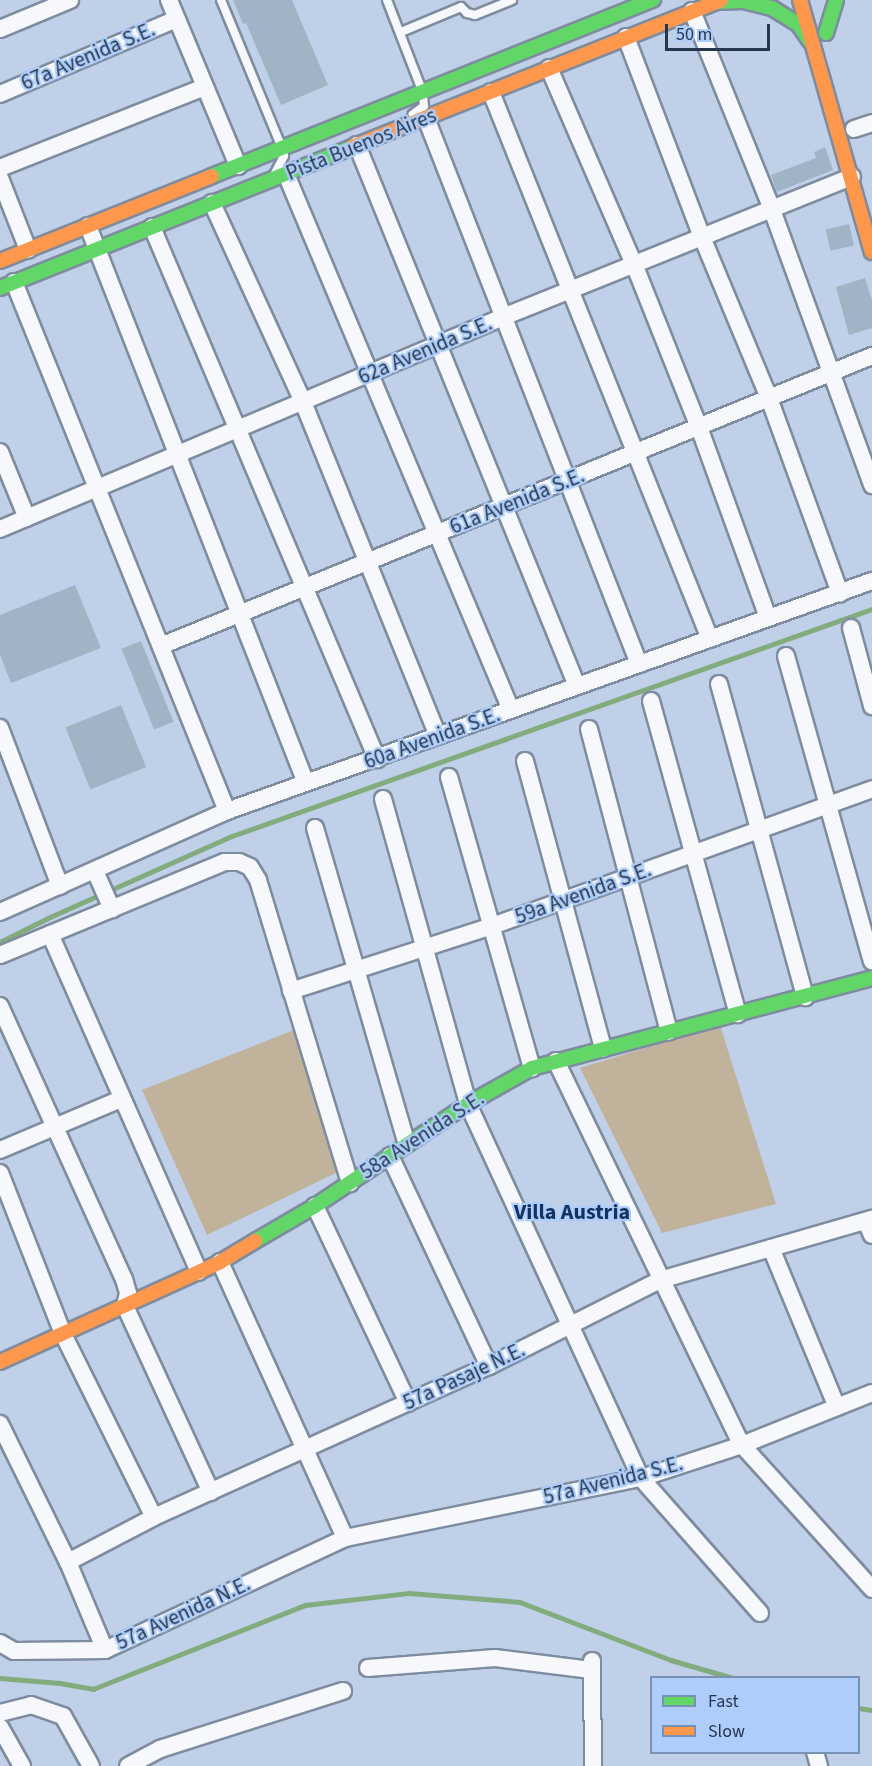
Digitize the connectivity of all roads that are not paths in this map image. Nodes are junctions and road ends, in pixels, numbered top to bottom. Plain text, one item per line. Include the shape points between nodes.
1 (70, 0) edge
2 (169, 0) edge
3 (221, 0) edge
4 (387, 0) edge
5 (512, 0) edge
6 (653, 0) edge
7 (800, 0) edge
8 (836, 0) edge
9 (718, 1) edge
10 (460, 3) edge
11 (692, 11) junction
12 (820, 11) dead end
13 (177, 19) junction
14 (0, 29) edge
15 (401, 32) junction
16 (626, 37) junction
17 (814, 46) junction
18 (549, 68) junction
19 (205, 87) junction
20 (491, 92) junction
21 (423, 93) junction
22 (0, 94) edge
23 (426, 118) junction
24 (872, 123) edge
25 (404, 126) junction
26 (854, 129) dead end
27 (357, 145) junction
28 (282, 148) junction
29 (238, 166) junction
30 (0, 168) edge
31 (286, 174) junction
32 (852, 177) junction
33 (0, 178) edge
34 (266, 182) junction
35 (212, 203) junction
36 (771, 207) junction
37 (88, 226) junction
38 (152, 227) junction
39 (702, 237) junction
40 (98, 249) junction
41 (28, 250) junction
42 (872, 252) edge
43 (0, 261) edge
44 (634, 264) junction
45 (7, 285) edge
46 (572, 289) junction
47 (503, 317) junction
48 (439, 344) junction
49 (872, 356) edge
50 (369, 373) junction
51 (830, 373) junction
52 (769, 398) junction
53 (303, 402) junction
54 (699, 427) junction
55 (238, 429) junction
56 (0, 452) edge
57 (636, 452) junction
58 (179, 454) junction
59 (568, 480) junction
60 (872, 485) edge
61 (99, 488) junction
62 (503, 507) junction
63 (27, 518) junction
64 (0, 529) edge
65 (437, 534) junction
66 (369, 561) junction
67 (872, 581) edge
68 (305, 587) junction
69 (840, 592) junction
70 (239, 614) junction
71 (768, 618) junction
72 (851, 628) dead end
73 (710, 639) junction
74 (163, 645) junction
75 (786, 656) dead end
76 (639, 664) junction
77 (719, 684) dead end
78 (577, 686) junction
79 (651, 701) dead end
80 (872, 706) edge
81 (511, 710) junction
82 (0, 728) edge
83 (589, 729) dead end
84 (438, 736) junction
85 (377, 759) junction
86 (525, 761) dead end
87 (449, 777) dead end
88 (306, 783) junction
89 (872, 789) edge
90 (383, 799) dead end
91 (828, 805) junction
92 (227, 811) junction
93 (315, 828) dead end
94 (759, 830) junction
95 (693, 854) junction
96 (628, 876) junction
97 (60, 886) junction
98 (104, 891) junction
99 (563, 901) junction
100 (0, 912) edge
101 (492, 926) junction
102 (50, 934) junction
103 (424, 949) junction
104 (0, 955) edge
105 (872, 961) edge
106 (357, 971) junction
107 (872, 978) edge
108 (291, 991) junction
109 (805, 997) junction
110 (0, 1006) edge
111 (738, 1014) junction
112 (669, 1032) junction
113 (603, 1049) junction
114 (555, 1061) junction
115 (532, 1068) junction
116 (121, 1098) junction
117 (468, 1104) junction
118 (55, 1127) junction
119 (407, 1144) junction
120 (0, 1150) edge
121 (390, 1156) junction
122 (0, 1173) edge
123 (350, 1183) junction
124 (315, 1206) junction
125 (870, 1225) edge
126 (771, 1248) junction
127 (220, 1262) junction
128 (199, 1272) junction
129 (660, 1280) junction
130 (124, 1306) junction
131 (573, 1324) junction
132 (63, 1334) junction
133 (2, 1357) edge
134 (489, 1366) junction
135 (872, 1393) edge
136 (408, 1402) junction
137 (837, 1407) junction
138 (0, 1424) edge
139 (742, 1445) junction
140 (304, 1449) junction
141 (641, 1478) junction
142 (211, 1492) junction
143 (154, 1517) junction
144 (345, 1538) junction
145 (68, 1563) junction
146 (872, 1589) edge
147 (760, 1613) dead end
148 (7, 1647) edge
149 (105, 1650) junction
150 (368, 1668) dead end
151 (343, 1691) dead end
152 (0, 1713) edge
153 (0, 1727) edge
154 (22, 1766) edge
155 (91, 1766) edge
156 (128, 1766) edge
157 (593, 1766) edge

1 - 14 street
2 - 13 street
3 - 28 lane
4 - 15 lane
5 - 10 lane via 475,15 467,13
6 - 21 main road, Pista Buenos Aires
7 - 17 main road
8 - 12 main road via 828,39
9 - 11 main road, Pista Buenos Aires
9 - 17 main road via 743,1 772,8 798,24
10 - 15 lane
11 - 16 main road, Pista Buenos Aires
11 - 36 street
13 - 19 street
13 - 22 street, 67a Avenida S.E.
15 - 21 lane
16 - 18 main road, Pista Buenos Aires
16 - 39 street
17 - 32 main road
18 - 20 main road, Pista Buenos Aires
18 - 44 street
19 - 29 street
19 - 30 street
20 - 23 main road, Pista Buenos Aires
20 - 46 street
21 - 25 lane via 424,106 405,118
21 - 28 main road, Pista Buenos Aires
23 - 25 main road, Pista Buenos Aires
23 - 47 street
24 - 26 street
25 - 27 main road, Pista Buenos Aires
27 - 31 main road, Pista Buenos Aires
27 - 48 street
28 - 29 main road, Pista Buenos Aires
28 - 34 lane via 281,164
29 - 37 main road, Pista Buenos Aires
31 - 34 main road, Pista Buenos Aires
31 - 50 street
32 - 36 street, 62a Avenida S.E.
32 - 42 main road
33 - 41 street
34 - 35 main road, Pista Buenos Aires
35 - 38 main road, Pista Buenos Aires
35 - 53 street
36 - 39 street, 62a Avenida S.E.
36 - 51 street
37 - 40 street
37 - 41 main road, Pista Buenos Aires
38 - 40 main road, Pista Buenos Aires
38 - 55 street
39 - 44 street, 62a Avenida S.E.
39 - 52 street
40 - 45 main road, Pista Buenos Aires
40 - 58 street
41 - 43 main road, Pista Buenos Aires
44 - 46 street, 62a Avenida S.E.
44 - 54 street
45 - 61 street
46 - 47 street, 62a Avenida S.E.
46 - 57 street
47 - 48 street, 62a Avenida S.E.
47 - 59 street
48 - 50 street, 62a Avenida S.E.
48 - 62 street
49 - 51 street, 61a Avenida S.E.
50 - 53 street, 62a Avenida S.E.
50 - 65 street
51 - 52 street, 61a Avenida S.E.
51 - 60 street
52 - 54 street, 61a Avenida S.E.
52 - 69 street
53 - 55 street, 62a Avenida S.E.
53 - 66 street
54 - 57 street, 61a Avenida S.E.
54 - 71 street
55 - 58 street, 62a Avenida S.E.
55 - 68 street
56 - 63 street
57 - 59 street, 61a Avenida S.E.
57 - 73 street
58 - 61 street, 62a Avenida S.E.
58 - 70 street
59 - 62 street, 61a Avenida S.E.
59 - 76 street
61 - 63 street, 62a Avenida S.E.
61 - 74 street
62 - 65 street, 61a Avenida S.E.
62 - 78 street
63 - 64 street, 62a Avenida S.E.
65 - 66 street, 61a Avenida S.E.
65 - 81 street
66 - 68 street, 61a Avenida S.E.
66 - 84 street
67 - 69 street, 60a Avenida S.E.
68 - 70 street, 61a Avenida S.E.
68 - 85 street
69 - 71 street, 60a Avenida S.E.
70 - 74 street, 61a Avenida S.E.
70 - 88 street
71 - 73 street, 60a Avenida S.E.
72 - 80 street
73 - 76 street, 60a Avenida S.E.
74 - 92 street
75 - 91 street
76 - 78 street, 60a Avenida S.E.
77 - 94 street
78 - 81 street, 60a Avenida S.E.
79 - 95 street
81 - 84 street, 60a Avenida S.E.
82 - 97 street
83 - 96 street
84 - 85 street, 60a Avenida S.E.
85 - 88 street, 60a Avenida S.E.
86 - 99 street
87 - 101 street
88 - 92 street, 60a Avenida S.E.
89 - 91 street, 59a Avenida S.E.
90 - 103 street
91 - 94 street, 59a Avenida S.E.
91 - 105 street
92 - 98 street, 60a Avenida S.E.
93 - 106 street
94 - 95 street, 59a Avenida S.E.
94 - 109 street
95 - 96 street, 59a Avenida S.E.
95 - 111 street
96 - 99 street, 59a Avenida S.E.
96 - 112 street
97 - 98 street, 60a Avenida S.E.
97 - 100 street, 60a Avenida S.E.
98 - 102 street
98 - 108 street via 225,862 250,867 258,880
99 - 101 street, 59a Avenida S.E.
99 - 113 street
101 - 103 street, 59a Avenida S.E.
101 - 115 street
102 - 104 street
102 - 116 street
103 - 106 street, 59a Avenida S.E.
103 - 117 street
106 - 108 street, 59a Avenida S.E.
106 - 119 street
107 - 109 main road, 58a Avenida S.E.
108 - 123 street
109 - 111 main road, 58a Avenida S.E.
110 - 118 street
111 - 112 main road, 58a Avenida S.E.
112 - 113 main road, 58a Avenida S.E.
113 - 114 main road, 58a Avenida S.E.
114 - 115 main road, 58a Avenida S.E.
114 - 129 street
115 - 117 main road, 58a Avenida S.E.
116 - 118 street
116 - 128 street
117 - 119 main road, 58a Avenida S.E.
117 - 131 street
118 - 120 street
118 - 130 street via 124,1279 128,1293
119 - 121 main road, 58a Avenida S.E.
121 - 123 main road, 58a Avenida S.E.
121 - 134 street
122 - 132 street
123 - 124 main road, 58a Avenida S.E.
124 - 127 main road, 58a Avenida S.E.
124 - 136 street
125 - 126 street, 57a Pasaje N.E.
126 - 129 street, 57a Pasaje N.E.
126 - 137 street
127 - 128 main road, 58a Avenida S.E.
127 - 140 street
128 - 130 main road, 58a Avenida S.E.
129 - 131 street, 57a Pasaje N.E.
129 - 139 street
130 - 132 main road, 58a Avenida S.E.
130 - 142 street
131 - 134 street, 57a Pasaje N.E.
131 - 141 street
132 - 133 main road, 58a Avenida S.E.
132 - 143 street
134 - 136 street, 57a Pasaje N.E.
135 - 137 street, 57a Avenida S.E.
136 - 140 street, 57a Pasaje N.E.
137 - 139 street, 57a Avenida S.E.
138 - 145 street
139 - 141 street, 57a Avenida S.E.
139 - 146 street
140 - 142 street, 57a Pasaje N.E.
140 - 144 street
141 - 144 street, 57a Avenida S.E.
141 - 147 street
142 - 143 street, 57a Pasaje N.E.
143 - 145 street, 57a Pasaje N.E.
144 - 149 street, 57a Avenida N.E.
145 - 149 street
148 - 149 street, 57a Avenida N.E.
150 - 157 street via 495,1658 591,1665
151 - 156 street via 160,1749
152 - 155 street via 31,1705 63,1716
153 - 154 street

